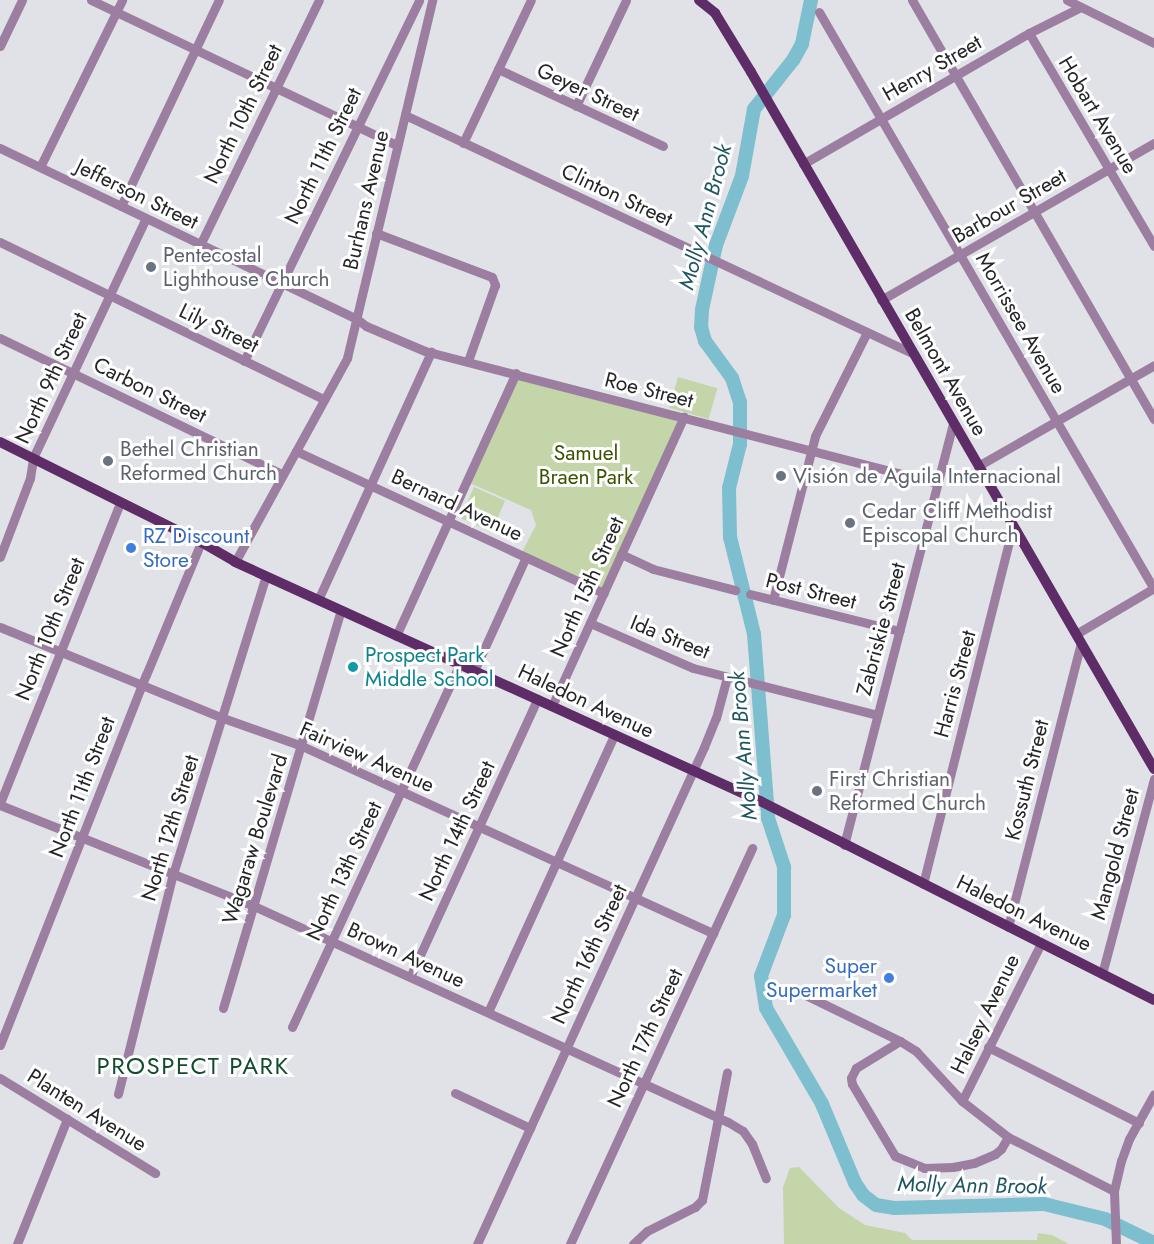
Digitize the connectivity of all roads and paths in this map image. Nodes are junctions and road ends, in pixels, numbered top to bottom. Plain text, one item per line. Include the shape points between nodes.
1 (22, 0) edge
2 (91, 0) edge
3 (122, 0) edge
4 (219, 0) edge
5 (319, 0) edge
6 (419, 0) edge
7 (432, 0) edge
8 (531, 0) edge
9 (626, 0) edge
10 (699, 0) edge
11 (912, 0) edge
12 (1067, 0) edge
13 (1081, 7) junction
14 (116, 12) junction
15 (819, 12) dead end
16 (1029, 33) junction
17 (1154, 43) edge
18 (0, 46) edge
19 (195, 49) junction
20 (498, 69) junction
21 (955, 76) junction
22 (277, 87) junction
23 (576, 106) junction
24 (405, 115) junction
25 (881, 118) junction
26 (358, 126) junction
27 (463, 143) junction
28 (1154, 143) edge
29 (398, 145) junction
30 (663, 146) dead end
31 (0, 148) edge
32 (803, 164) junction
33 (40, 167) junction
34 (1109, 169) junction
35 (121, 206) junction
36 (1034, 212) junction
37 (146, 218) junction
38 (376, 232) junction
39 (0, 242) edge
40 (200, 244) junction
41 (1154, 246) edge
42 (960, 254) junction
43 (282, 283) junction
44 (109, 295) junction
45 (881, 300) junction
46 (357, 319) junction
47 (867, 332) junction
48 (0, 338) edge
49 (431, 352) junction
50 (912, 353) junction
51 (244, 361) junction
52 (468, 362) junction
53 (1154, 365) edge
54 (72, 373) junction
55 (516, 374) junction
56 (1131, 379) junction
57 (324, 399) junction
58 (684, 417) junction
59 (1154, 419) edge
60 (1057, 421) junction
61 (953, 423) junction
62 (0, 442) edge
63 (812, 450) junction
64 (296, 451) junction
65 (33, 458) junction
66 (978, 466) junction
67 (283, 475) junction
68 (938, 483) junction
69 (370, 485) junction
70 (120, 503) junction
71 (448, 521) junction
72 (1013, 527) junction
73 (201, 542) junction
74 (621, 554) junction
75 (0, 557) edge
76 (526, 557) junction
77 (235, 562) junction
78 (266, 576) junction
79 (1154, 589) edge
80 (735, 590) dead end
81 (604, 593) junction
82 (750, 594) dead end
83 (318, 600) junction
84 (773, 600) junction
85 (341, 610) junction
86 (590, 623) junction
87 (0, 627) edge
88 (899, 631) junction
89 (396, 636) junction
90 (1079, 638) junction
91 (60, 651) junction
92 (460, 664) junction
93 (474, 671) junction
94 (727, 677) junction
95 (142, 684) junction
96 (537, 699) junction
97 (552, 706) junction
98 (877, 715) junction
99 (223, 718) junction
100 (614, 735) junction
101 (302, 746) junction
102 (1154, 769) edge
103 (693, 771) junction
104 (1154, 779) edge
105 (401, 791) junction
106 (0, 804) edge
107 (479, 826) junction
108 (82, 838) junction
109 (844, 845) junction
110 (752, 848) dead end
111 (556, 862) junction
112 (173, 874) junction
113 (923, 884) junction
114 (635, 897) junction
115 (254, 906) junction
116 (1008, 927) junction
117 (713, 933) junction
118 (332, 941) junction
119 (1041, 943) junction
120 (1102, 974) junction
121 (410, 977) junction
122 (793, 988) dead end
123 (1154, 1000) edge
124 (223, 1008) dead end
125 (488, 1012) junction
126 (292, 1027) dead end
127 (900, 1041) junction
128 (0, 1045) edge
129 (988, 1047) junction
130 (566, 1048) junction
131 (727, 1072) dead end
132 (0, 1077) edge
133 (644, 1084) junction
134 (455, 1093) dead end
135 (118, 1094) dead end
136 (1154, 1094) edge
137 (962, 1101) junction
138 (718, 1118) junction
139 (67, 1119) junction
140 (1138, 1123) junction
141 (530, 1128) junction
142 (1008, 1137) junction
143 (155, 1173) dead end
144 (766, 1178) dead end
145 (1114, 1191) junction
146 (1116, 1241) edge
147 (17, 1244) edge
148 (477, 1244) edge
149 (570, 1244) edge
150 (633, 1244) edge

1 - 18 street
2 - 14 street
3 - 14 street
4 - 19 street
5 - 22 street, North 10th Street
6 - 26 street, North 11th Street
7 - 24 street, Burhans Avenue
8 - 20 street
9 - 23 street
10 - 32 main road, Belmont Avenue via 715,13
11 - 21 street
12 - 13 street
13 - 16 street, Henry Street
13 - 17 street
14 - 19 street
14 - 33 street
15 - 25 street, Morrissee Avenue
16 - 21 street, Henry Street
16 - 34 street, Hobart Avenue
19 - 22 street
19 - 35 street
20 - 23 street, Geyer Street
20 - 27 street
21 - 25 street, Henry Street
21 - 36 street
22 - 26 street
22 - 40 street, North 10th Street
23 - 30 street, Geyer Street
24 - 27 street, Clinton Street
24 - 29 street, Burhans Avenue
25 - 32 street, Henry Street
25 - 42 street, Morrissee Avenue
26 - 29 street
26 - 43 street, North 11th Street
27 - 47 street, Clinton Street
28 - 34 street, Barbour Street
29 - 38 street, Burhans Avenue
31 - 33 street, Jefferson Street
32 - 45 main road, Belmont Avenue
33 - 35 street, Jefferson Street
34 - 36 street, Barbour Street
34 - 41 street, Hobart Avenue
35 - 37 street, Jefferson Street
36 - 42 street, Barbour Street
36 - 56 street
37 - 40 street, Jefferson Street
37 - 44 street, North 9th Street
38 - 46 street, Burhans Avenue
38 - 52 street via 492,277 495,285
39 - 44 street, Lily Street
40 - 43 street, Jefferson Street
42 - 45 street, Barbour Street
42 - 60 street, Morrissee Avenue
43 - 46 street, Jefferson Street
43 - 51 street, North 11th Street
44 - 51 street, Lily Street
44 - 54 street, North 9th Street
45 - 50 main road, Belmont Avenue
46 - 49 street, Roe Street
46 - 57 street, Burhans Avenue via 346,358
47 - 50 street, Clinton Street
47 - 63 street via 815,436
48 - 54 street, Carbon Street
49 - 52 street, Roe Street
49 - 69 street
50 - 61 main road, Belmont Avenue
51 - 57 street, Lily Street
52 - 55 street, Roe Street
53 - 56 street
54 - 65 street, North 9th Street
54 - 67 street, Carbon Street
55 - 58 street, Roe Street
55 - 71 street
56 - 59 street
56 - 60 street
57 - 64 street, Burhans Avenue
58 - 63 street, Roe Street
58 - 74 street, North 15th Street
60 - 66 street
60 - 79 street, Morrissee Avenue
61 - 66 main road, Belmont Avenue
61 - 68 street, Zabriskie Street
62 - 65 main road, Haledon Avenue
63 - 68 street, Roe Street
63 - 84 street
64 - 67 street, Burhans Avenue
64 - 69 street, Bernard Avenue
65 - 70 main road, Haledon Avenue
65 - 75 street, North 9th Street via 30,478
66 - 72 main road, Belmont Avenue
67 - 77 street, Burhans Avenue
68 - 88 street, Zabriskie Street
69 - 71 street, Bernard Avenue
69 - 83 street
70 - 73 main road, Haledon Avenue
70 - 91 street, North 10th Street
71 - 76 street, Bernard Avenue
71 - 89 street
72 - 90 main road, Belmont Avenue
72 - 113 street, Harris Street
73 - 77 main road, Haledon Avenue
73 - 95 street, North 11th Street
74 - 80 street, Post Street via 653,569
74 - 81 street, North 15th Street
76 - 81 street, Bernard Avenue
76 - 93 street
77 - 78 main road, Haledon Avenue
78 - 83 main road, Haledon Avenue
78 - 99 street, North 12th Street
79 - 90 street
81 - 86 street, North 15th Street
82 - 84 street, Post Street
83 - 85 main road, Haledon Avenue
84 - 88 street, Post Street
85 - 89 main road, Haledon Avenue
85 - 101 street, Wagaraw Boulevard
86 - 94 street, Ida Street via 680,664
86 - 97 street, North 15th Street
87 - 91 street, Fairview Avenue
88 - 98 street, Zabriskie Street
89 - 92 main road, Haledon Avenue
90 - 102 main road, Belmont Avenue
90 - 116 street, Kossuth Street
91 - 95 street, Fairview Avenue
91 - 106 street, North 10th Street
92 - 93 main road, Haledon Avenue
92 - 105 street, North 13th Street
93 - 96 main road, Haledon Avenue
94 - 98 street, Ida Street
94 - 103 street, North 16th Street via 716,718
95 - 99 street, Fairview Avenue
95 - 108 street, North 11th Street
96 - 97 main road, Haledon Avenue
96 - 107 street, North 14th Street
97 - 100 main road, Haledon Avenue
98 - 109 street, Zabriskie Street
99 - 101 street, Fairview Avenue
99 - 112 street, North 12th Street
100 - 103 main road, Haledon Avenue
100 - 111 street
101 - 105 street, Fairview Avenue
101 - 115 street, Wagaraw Boulevard
103 - 109 main road, Haledon Avenue
103 - 114 street, North 16th Street
104 - 120 street, Mangold Street
105 - 107 street, Fairview Avenue
105 - 118 street, North 13th Street
106 - 108 street, Brown Avenue
107 - 111 street, Fairview Avenue
107 - 121 street, North 14th Street
108 - 112 street, Brown Avenue
108 - 128 street, North 11th Street
109 - 113 main road, Haledon Avenue
110 - 117 street, North 17th Street
111 - 114 street, Fairview Avenue
111 - 125 street
112 - 115 street, Brown Avenue
112 - 135 street, North 12th Street
113 - 116 main road, Haledon Avenue
114 - 117 street, Fairview Avenue
114 - 130 street, North 16th Street
115 - 118 street, Brown Avenue
115 - 124 street, Wagaraw Boulevard
116 - 119 main road, Haledon Avenue
117 - 133 street, North 17th Street
118 - 121 street, Brown Avenue
118 - 126 street, North 13th Street
119 - 120 main road, Haledon Avenue
119 - 129 street, Halsey Avenue
120 - 123 main road, Haledon Avenue
121 - 125 street, Brown Avenue
122 - 127 street
125 - 130 street, Brown Avenue
127 - 137 street via 916,1052
127 - 142 street via 856,1068 851,1078 895,1156 924,1168 953,1167 995,1154
129 - 137 street, Halsey Avenue
129 - 140 street
130 - 133 street, Brown Avenue
130 - 141 street, North 16th Street
131 - 138 street
132 - 139 street, Planten Avenue
133 - 138 street, Brown Avenue
133 - 149 street, North 17th Street
134 - 141 street
136 - 140 street
137 - 142 street
138 - 144 street, Brown Avenue via 742,1131
138 - 150 street via 699,1204 647,1231
139 - 143 street, Planten Avenue
139 - 147 street
140 - 145 street via 1125,1148
141 - 148 street, North 16th Street
142 - 145 street
145 - 146 street

